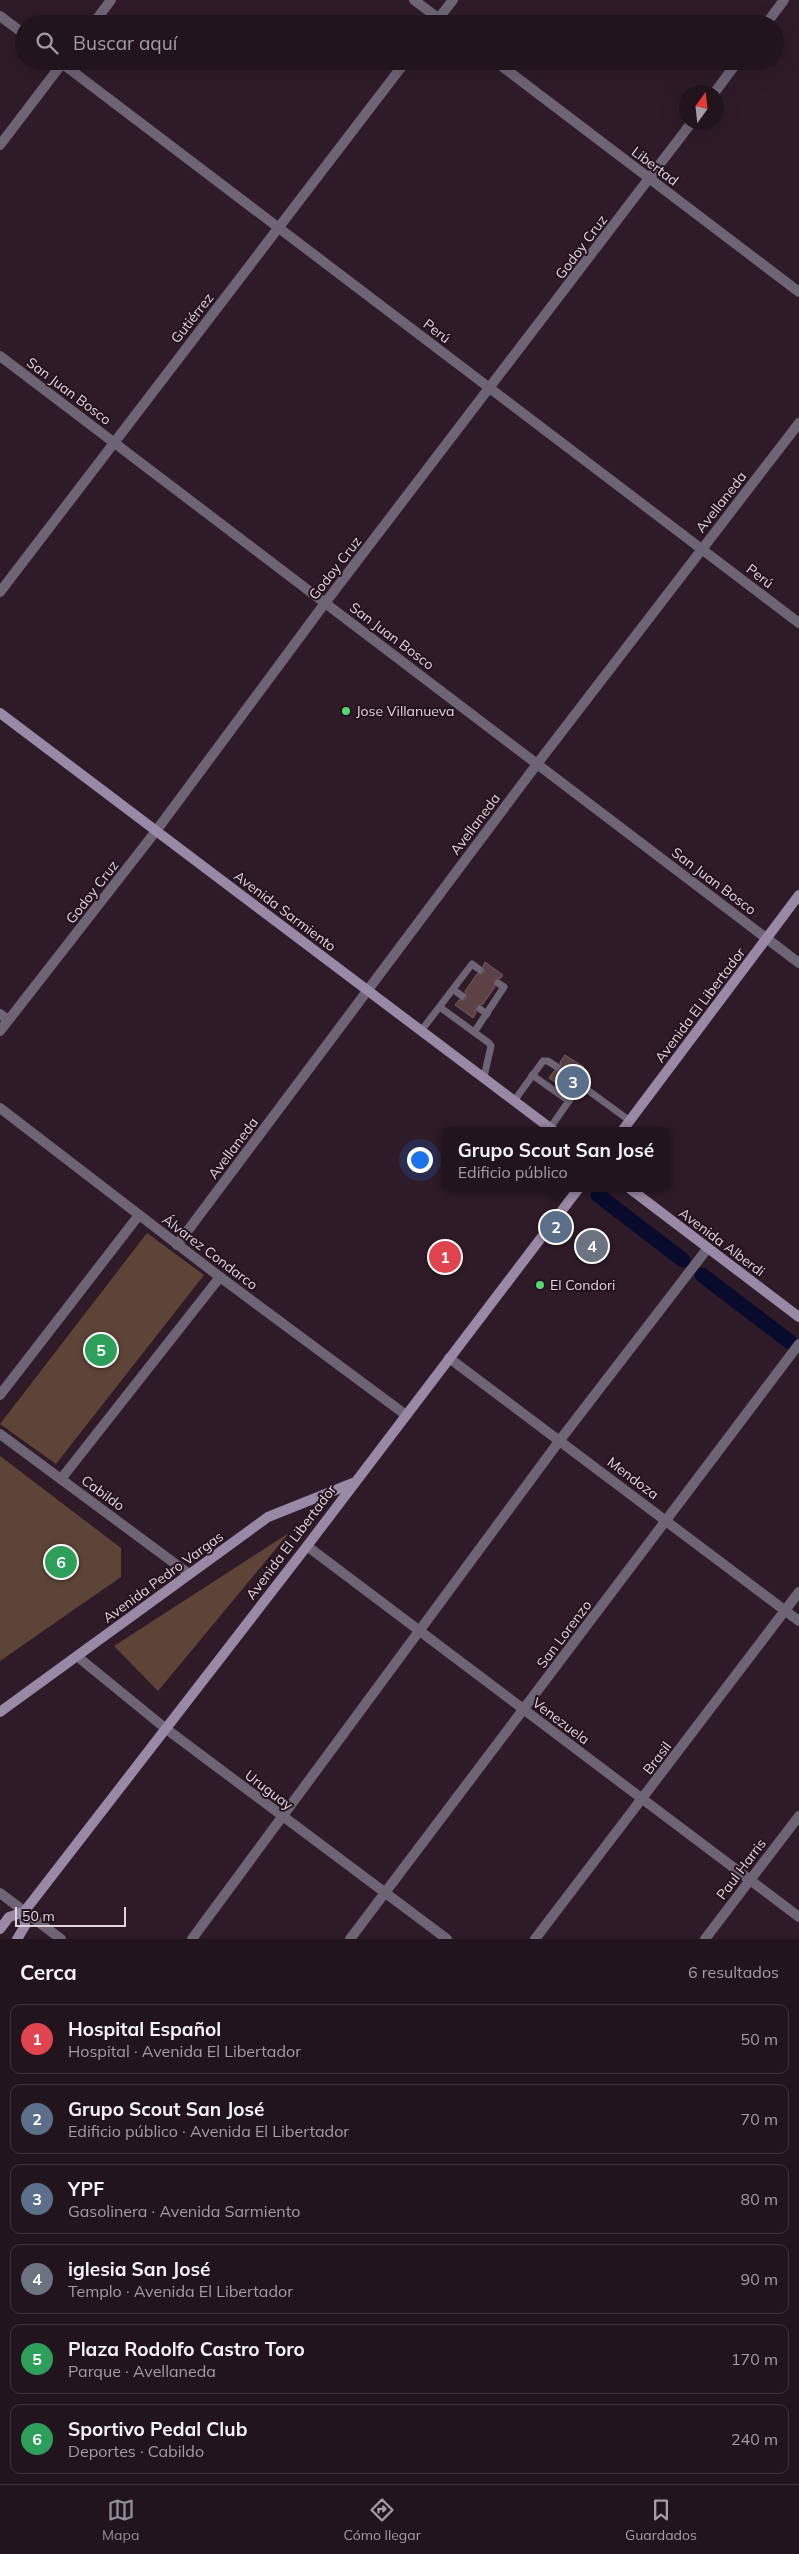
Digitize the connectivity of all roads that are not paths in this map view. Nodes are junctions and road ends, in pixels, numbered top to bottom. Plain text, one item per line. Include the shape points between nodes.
1 (111, 0) edge
2 (414, 0) edge
3 (453, 0) edge
4 (784, 0) edge
5 (100, 15) edge
6 (432, 15) edge
7 (444, 15) edge
8 (773, 15) edge
9 (0, 16) edge
10 (15, 27) edge
11 (56, 70) edge
12 (72, 70) edge
13 (399, 70) edge
14 (507, 70) edge
15 (731, 70) edge
16 (720, 85) edge
17 (686, 130) edge
18 (0, 145) edge
19 (650, 179) junction
20 (279, 228) junction
21 (799, 292) edge
22 (0, 356) edge
23 (490, 389) junction
24 (799, 423) edge
25 (114, 442) junction
26 (702, 550) junction
27 (0, 592) edge
28 (325, 603) junction
29 (799, 623) edge
30 (0, 714) edge
31 (537, 764) junction
32 (156, 831) junction
33 (799, 895) edge
34 (767, 938) junction
35 (799, 963) edge
36 (480, 970) dead end
37 (498, 983) dead end
38 (454, 990) junction
39 (368, 991) junction
40 (462, 996) dead end
41 (441, 1008) junction
42 (480, 1009) dead end
43 (487, 1014) junction
44 (4, 1017) edge
45 (0, 1031) edge
46 (475, 1031) junction
47 (422, 1032) junction
48 (557, 1067) dead end
49 (532, 1075) junction
50 (484, 1078) junction
51 (514, 1101) junction
52 (569, 1101) junction
53 (0, 1108) edge
54 (630, 1121) junction
55 (549, 1127) edge
56 (553, 1127) edge
57 (625, 1127) edge
58 (576, 1192) edge
59 (635, 1192) edge
60 (140, 1215) junction
61 (178, 1245) junction
62 (708, 1249) junction
63 (220, 1277) junction
64 (799, 1317) edge
65 (799, 1344) edge
66 (449, 1358) junction
67 (0, 1395) edge
68 (406, 1415) junction
69 (0, 1434) edge
70 (560, 1440) junction
71 (61, 1479) junction
72 (353, 1483) junction
73 (666, 1521) junction
74 (307, 1546) junction
75 (189, 1574) junction
76 (799, 1592) edge
77 (785, 1610) junction
78 (799, 1621) edge
79 (420, 1631) junction
80 (78, 1657) junction
81 (524, 1710) junction
82 (0, 1712) edge
83 (165, 1728) junction
84 (643, 1800) junction
85 (281, 1816) junction
86 (799, 1816) edge
87 (750, 1880) junction
88 (0, 1893) edge
89 (384, 1893) junction
90 (24, 1912) junction
91 (799, 1917) edge
92 (0, 1929) edge
93 (17, 1939) edge
94 (61, 1939) edge
95 (192, 1939) edge
96 (350, 1939) edge
97 (448, 1939) edge
98 (534, 1939) edge
99 (705, 1939) edge

1 - 5 street
2 - 6 street
3 - 7 street
4 - 8 street
9 - 10 street
11 - 18 street
12 - 20 street, Perú
13 - 20 street, Gutiérrez
14 - 19 street, Libertad
15 - 16 street
17 - 19 street, Godoy Cruz
19 - 21 street, Libertad
19 - 23 street, Godoy Cruz
20 - 23 street, Perú
20 - 25 street, Gutiérrez
22 - 25 street, San Juan Bosco
23 - 26 street, Perú
23 - 28 street, Godoy Cruz
24 - 26 street, Avellaneda
25 - 27 street, Gutiérrez
25 - 28 street, San Juan Bosco
26 - 29 street, Perú
26 - 31 street, Avellaneda
28 - 31 street, San Juan Bosco
28 - 32 street, Godoy Cruz
30 - 32 main road, Avenida Sarmiento
31 - 34 street, San Juan Bosco
31 - 39 street, Avellaneda
32 - 39 main road, Avenida Sarmiento
32 - 44 street, Godoy Cruz
33 - 34 main road, Avenida El Libertador
34 - 35 street, San Juan Bosco
34 - 54 main road, Avenida El Libertador
36 - 38 lane via 472,964
37 - 43 lane via 504,987
38 - 40 lane
38 - 41 lane
39 - 47 main road, Avenida Sarmiento
39 - 61 street, Avellaneda
41 - 46 lane
41 - 47 lane
42 - 43 lane
43 - 46 lane
44 - 45 street, Godoy Cruz
46 - 50 lane via 491,1046
47 - 50 main road, Avenida Sarmiento
48 - 49 lane via 545,1060
49 - 51 lane
49 - 52 lane
50 - 51 main road, Avenida Sarmiento
51 - 55 main road, Avenida Sarmiento
52 - 54 lane via 577,1083
52 - 56 lane
53 - 60 street, Álvarez Condarco
54 - 57 main road, Avenida El Libertador
58 - 66 main road, Avenida El Libertador
59 - 62 main road, Avenida Alberdi
60 - 61 street, Álvarez Condarco
60 - 67 street
61 - 63 street, Álvarez Condarco
62 - 64 main road, Avenida Alberdi
62 - 70 street
63 - 68 street, Álvarez Condarco
63 - 71 street
65 - 73 street, San Lorenzo
66 - 68 main road, Avenida El Libertador
66 - 70 street, Mendoza
68 - 72 main road, Avenida El Libertador
69 - 71 street, Cabildo
70 - 73 street, Mendoza
70 - 79 street
71 - 75 street, Cabildo
72 - 74 main road, Avenida El Libertador
72 - 75 main road, Avenida Pedro Vargas via 268,1518
73 - 77 street, Mendoza
73 - 81 street, San Lorenzo
74 - 79 street, Venezuela
74 - 83 main road, Avenida El Libertador
75 - 80 main road, Avenida Pedro Vargas
76 - 77 street, Brasil
77 - 78 street, Mendoza
77 - 84 street, Brasil
79 - 81 street, Venezuela
79 - 85 street
80 - 82 main road, Avenida Pedro Vargas
80 - 83 street, Uruguay
81 - 84 street, Venezuela
81 - 89 street, San Lorenzo
83 - 85 street, Uruguay
83 - 90 main road, Avenida El Libertador
84 - 87 street, Venezuela
84 - 98 street, Brasil
85 - 89 street, Uruguay
85 - 95 street
86 - 87 street, Paul Harris
87 - 91 street, Venezuela
87 - 99 street, Paul Harris
88 - 90 street
89 - 96 street, San Lorenzo
89 - 97 street, Uruguay
90 - 92 main road, Avenida El Libertador via 9,1917
90 - 93 main road, Avenida El Libertador via 25,1926
90 - 94 street

